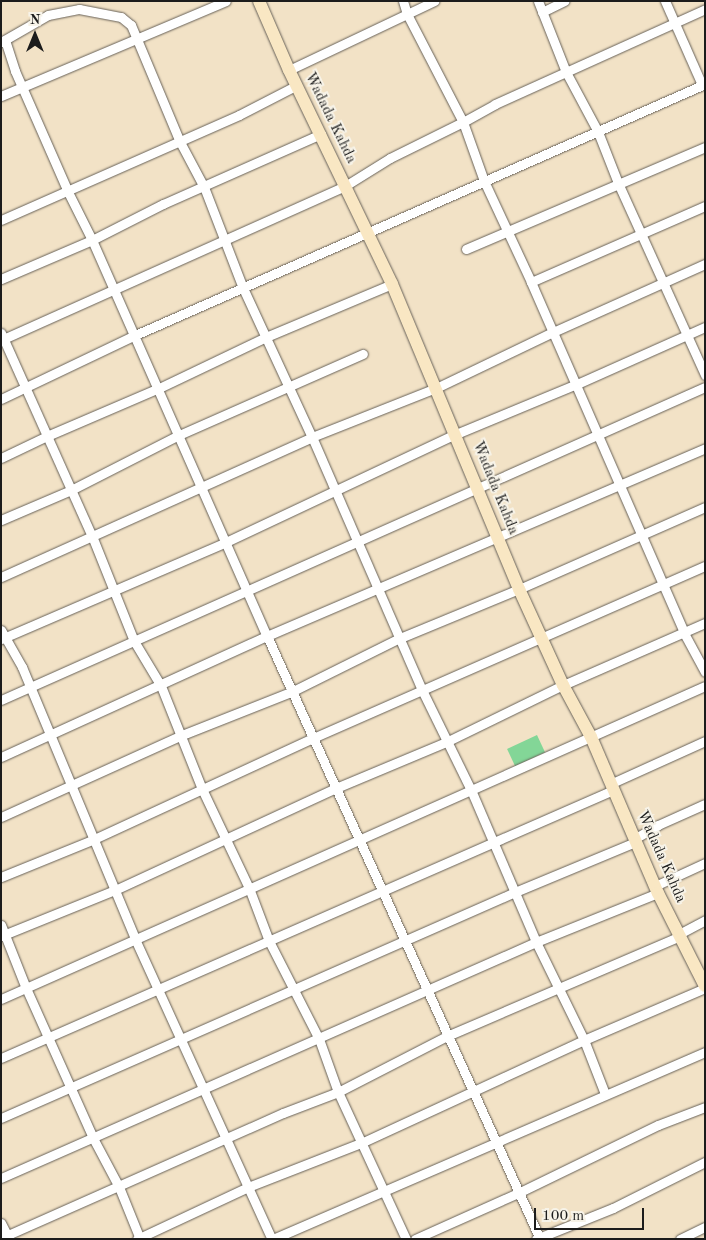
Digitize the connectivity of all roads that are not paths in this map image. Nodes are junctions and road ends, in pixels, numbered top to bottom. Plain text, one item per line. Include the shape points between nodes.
1 (226, 1) edge
2 (259, 1) edge
3 (402, 1) edge
4 (434, 1) edge
5 (538, 1) edge
6 (565, 1) edge
7 (665, 1) edge
8 (705, 9) edge
9 (542, 12) junction
10 (407, 14) junction
11 (675, 23) junction
12 (137, 38) junction
13 (3, 41) edge
14 (289, 70) junction
15 (566, 72) junction
16 (297, 85) junction
17 (704, 85) edge
18 (24, 88) junction
19 (1, 96) edge
20 (463, 122) junction
21 (598, 132) junction
22 (321, 134) junction
23 (179, 140) junction
24 (705, 147) edge
25 (484, 182) junction
26 (618, 183) junction
27 (345, 186) junction
28 (204, 187) junction
29 (68, 192) junction
30 (705, 206) edge
31 (1, 220) edge
32 (508, 232) junction
33 (641, 233) junction
34 (369, 234) junction
35 (224, 239) junction
36 (92, 240) junction
37 (466, 249) dead end
38 (705, 264) edge
39 (1, 279) edge
40 (531, 282) junction
41 (664, 282) junction
42 (392, 284) junction
43 (243, 288) junction
44 (113, 289) junction
45 (705, 327) edge
46 (553, 332) junction
47 (688, 335) junction
48 (133, 336) junction
49 (266, 337) junction
50 (2, 338) edge
51 (363, 354) dead end
52 (705, 375) edge
53 (577, 384) junction
54 (25, 387) junction
55 (705, 387) edge
56 (159, 388) junction
57 (289, 388) junction
58 (436, 388) junction
59 (1, 398) edge
60 (456, 434) junction
61 (599, 434) junction
62 (179, 435) junction
63 (47, 436) junction
64 (312, 437) junction
65 (705, 448) edge
66 (1, 458) edge
67 (620, 485) junction
68 (202, 487) junction
69 (478, 487) junction
70 (72, 490) junction
71 (336, 490) junction
72 (705, 507) edge
73 (1, 520) edge
74 (642, 535) junction
75 (92, 536) junction
76 (499, 538) junction
77 (358, 541) junction
78 (226, 542) junction
79 (705, 566) edge
80 (1, 577) edge
81 (664, 584) junction
82 (378, 588) junction
83 (519, 589) junction
84 (113, 590) junction
85 (248, 590) junction
86 (705, 623) edge
87 (684, 633) junction
88 (2, 635) edge
89 (267, 636) junction
90 (400, 638) junction
91 (542, 638) junction
92 (134, 641) junction
93 (705, 672) edge
94 (563, 685) junction
95 (161, 686) junction
96 (705, 686) edge
97 (30, 687) junction
98 (422, 690) junction
99 (293, 691) junction
100 (1, 700) edge
101 (52, 735) junction
102 (182, 735) junction
103 (591, 737) junction
104 (313, 738) junction
105 (705, 741) edge
106 (446, 742) junction
107 (1, 757) edge
108 (72, 786) junction
109 (612, 787) junction
110 (336, 788) junction
111 (202, 789) junction
112 (471, 790) junction
113 (705, 804) edge
114 (1, 817) edge
115 (359, 839) junction
116 (92, 840) junction
117 (225, 840) junction
118 (635, 841) junction
119 (494, 843) junction
120 (705, 864) edge
121 (1, 877) edge
122 (249, 888) junction
123 (657, 889) junction
124 (115, 890) junction
125 (383, 891) junction
126 (514, 892) junction
127 (705, 920) edge
128 (1, 925) edge
129 (4, 935) edge
130 (679, 935) junction
131 (135, 939) junction
132 (269, 941) junction
133 (405, 941) junction
134 (536, 942) junction
135 (557, 987) junction
136 (705, 987) edge
137 (26, 988) junction
138 (158, 990) junction
139 (292, 990) junction
140 (426, 991) junction
141 (1, 999) edge
142 (447, 1036) junction
143 (49, 1037) junction
144 (180, 1039) junction
145 (319, 1039) junction
146 (584, 1040) junction
147 (705, 1052) edge
148 (1, 1058) edge
149 (72, 1087) junction
150 (203, 1088) junction
151 (338, 1092) junction
152 (472, 1092) junction
153 (605, 1094) junction
154 (705, 1107) edge
155 (1, 1118) edge
156 (93, 1138) junction
157 (226, 1138) junction
158 (361, 1143) junction
159 (495, 1144) junction
160 (705, 1162) edge
161 (1, 1178) edge
162 (119, 1187) junction
163 (248, 1187) junction
164 (382, 1191) junction
165 (520, 1192) junction
166 (1, 1223) edge
167 (705, 1227) edge
168 (6, 1237) edge
169 (139, 1238) edge
170 (538, 1238) edge
171 (273, 1239) edge
172 (406, 1239) edge
173 (415, 1239) edge
174 (680, 1239) edge

1 - 12 street
2 - 14 main road, Wadada Kahda
3 - 10 street
4 - 10 street
5 - 9 street
6 - 9 street
7 - 11 street
8 - 11 street
9 - 15 street
10 - 14 street
10 - 20 street
11 - 15 street
11 - 17 street
12 - 13 street via 131,25 121,17 79,8 48,15
12 - 18 street
12 - 23 street
13 - 18 street
14 - 16 main road, Wadada Kahda
15 - 20 street
15 - 21 street
16 - 22 main road, Wadada Kahda
16 - 23 street via 239,115
17 - 21 street
18 - 19 street
18 - 29 street
20 - 25 street
20 - 27 street via 390,158
21 - 25 street
21 - 26 street
22 - 27 main road, Wadada Kahda
22 - 28 street
23 - 28 street
23 - 29 street
24 - 26 street
25 - 32 street
25 - 34 street
26 - 32 street
26 - 33 street
27 - 34 main road, Wadada Kahda
27 - 35 street
28 - 35 street
28 - 36 street
29 - 31 street
29 - 36 street
30 - 33 street
32 - 37 street
32 - 40 street
33 - 40 street
33 - 41 street
34 - 42 main road, Wadada Kahda
34 - 43 street
35 - 43 street
35 - 44 street
36 - 39 street
36 - 44 street
38 - 41 street
40 - 46 street
41 - 46 street
41 - 47 street
42 - 49 street
42 - 58 main road, Wadada Kahda
43 - 48 street
43 - 49 street
44 - 48 street
44 - 50 street
45 - 47 street
46 - 53 street
46 - 58 street
47 - 52 street
47 - 53 street
48 - 54 street
48 - 56 street
49 - 56 street
49 - 57 street
50 - 54 street
51 - 57 street
53 - 60 street
53 - 61 street
54 - 59 street
54 - 63 street
55 - 61 street
56 - 62 street
56 - 63 street
57 - 62 street
57 - 64 street
58 - 60 main road, Wadada Kahda
58 - 64 street
60 - 69 main road, Wadada Kahda
60 - 71 street
61 - 67 street
61 - 69 street
62 - 68 street
62 - 70 street
63 - 66 street
63 - 70 street
64 - 68 street
64 - 71 street
65 - 67 street
67 - 74 street
67 - 76 street
68 - 75 street
68 - 78 street
69 - 76 main road, Wadada Kahda
69 - 77 street
70 - 73 street
70 - 75 street
71 - 77 street
71 - 78 street
72 - 74 street
74 - 81 street
74 - 83 street
75 - 80 street
75 - 84 street
76 - 82 street
76 - 83 main road, Wadada Kahda
77 - 82 street
77 - 85 street
78 - 84 street
78 - 85 street
79 - 81 street
81 - 87 street
81 - 91 street
82 - 89 street
82 - 90 street
83 - 90 street
83 - 91 main road, Wadada Kahda
84 - 88 street
84 - 92 street
85 - 89 street
85 - 92 street
86 - 87 street
87 - 93 street
87 - 94 street
88 - 97 street
89 - 95 street
89 - 99 street
90 - 98 street
90 - 99 street
91 - 94 main road, Wadada Kahda
91 - 98 street
92 - 95 street
92 - 97 street
94 - 103 main road, Wadada Kahda
94 - 106 street
95 - 101 street
95 - 102 street
96 - 103 street
97 - 100 street
97 - 101 street
98 - 104 street
98 - 106 street
99 - 102 street
99 - 104 street
101 - 107 street
101 - 108 street
102 - 108 street
102 - 111 street
103 - 109 main road, Wadada Kahda
103 - 112 street
104 - 110 street
104 - 111 street
105 - 109 street
106 - 110 street
106 - 112 street
108 - 114 street
108 - 116 street
109 - 118 main road, Wadada Kahda
109 - 119 street
110 - 115 street
110 - 117 street
111 - 116 street
111 - 117 street
112 - 115 street
112 - 119 street
113 - 118 street via 658,826
115 - 122 street
115 - 125 street
116 - 121 street
116 - 124 street
117 - 122 street
117 - 124 street
118 - 123 main road, Wadada Kahda
118 - 126 street
119 - 125 street
119 - 126 street
120 - 123 street
122 - 131 street
122 - 132 street
123 - 130 main road, Wadada Kahda
123 - 134 street
124 - 129 street
124 - 131 street
125 - 132 street
125 - 133 street
126 - 133 street
126 - 134 street
127 - 130 street
128 - 129 street
129 - 137 street
130 - 135 street
130 - 136 main road, Wadada Kahda
131 - 137 street
131 - 138 street
132 - 138 street
132 - 139 street
133 - 139 street
133 - 140 street
134 - 135 street
134 - 140 street
135 - 142 street
135 - 146 street
136 - 146 street
137 - 141 street
137 - 143 street
138 - 143 street
138 - 144 street
139 - 144 street
139 - 145 street
140 - 142 street
140 - 145 street
142 - 151 street
142 - 152 street
143 - 148 street
143 - 149 street
144 - 149 street
144 - 150 street
145 - 150 street
145 - 151 street
146 - 152 street
146 - 153 street
147 - 153 street
149 - 155 street
149 - 156 street
150 - 156 street
150 - 157 street
151 - 157 street
151 - 158 street
152 - 158 street
152 - 159 street
153 - 159 street
154 - 165 street via 658,1125
156 - 161 street
156 - 162 street
157 - 162 street
157 - 163 street
158 - 163 street
158 - 164 street
159 - 164 street
159 - 165 street
160 - 170 street via 613,1208
162 - 168 street
162 - 169 street
163 - 169 street
163 - 171 street
164 - 171 street
164 - 172 street
165 - 170 street
165 - 173 street
166 - 168 street
167 - 174 street

